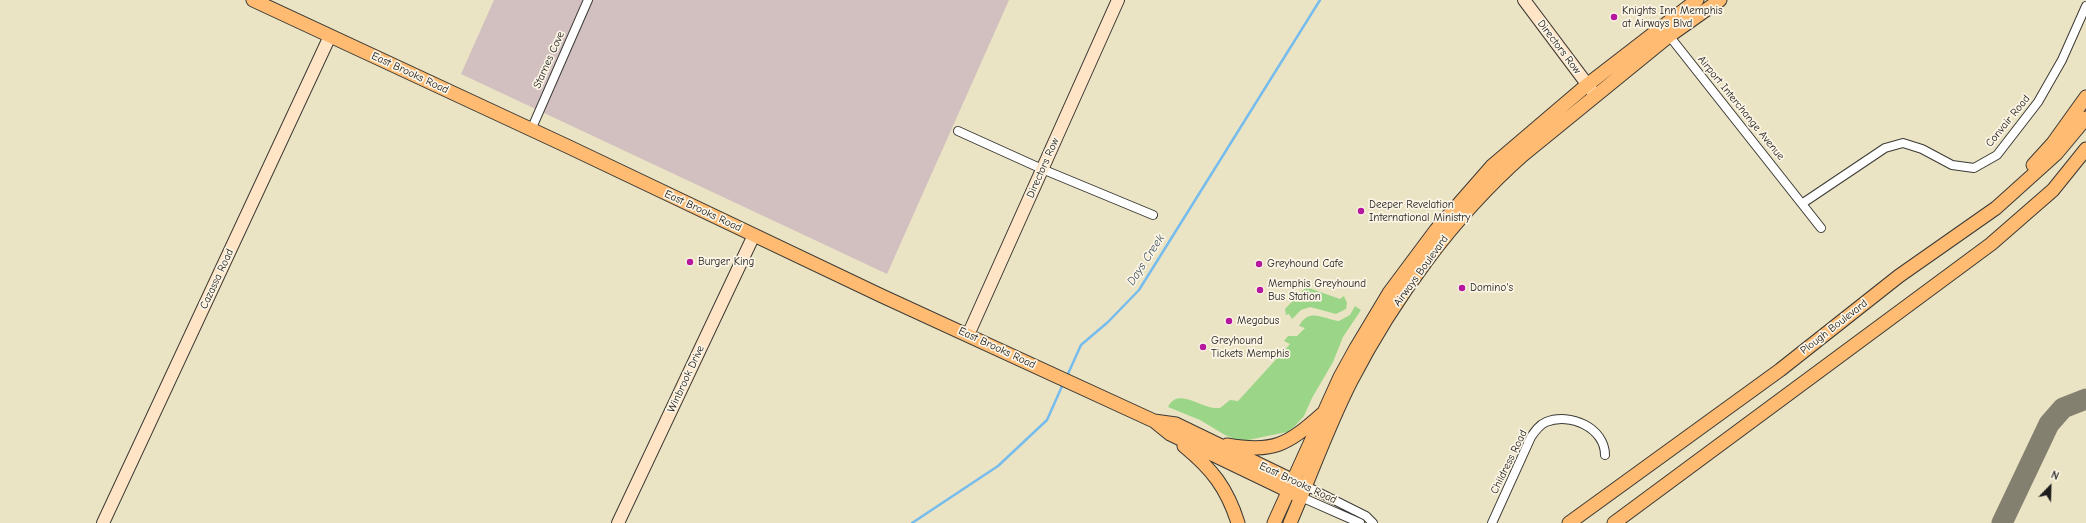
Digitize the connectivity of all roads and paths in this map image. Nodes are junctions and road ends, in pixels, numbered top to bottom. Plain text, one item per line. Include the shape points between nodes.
1 (253, 0) edge
2 (588, 0) edge
3 (1118, 0) edge
4 (1524, 0) edge
5 (1697, 0) edge
6 (1720, 0) edge
7 (2086, 6) edge
8 (1665, 31) junction
9 (330, 36) junction
10 (1591, 90) junction
11 (2086, 97) edge
12 (2086, 118) edge
13 (531, 130) junction
14 (958, 131) dead end
15 (2086, 149) edge
16 (2086, 161) edge
17 (1042, 169) junction
18 (2053, 190) junction
19 (1803, 202) junction
20 (1996, 208) junction
21 (1153, 214) dead end
22 (1821, 228) dead end
23 (754, 235) junction
24 (968, 335) junction
25 (1351, 369) junction
26 (1326, 410) junction
27 (1154, 421) junction
28 (1170, 434) junction
29 (1217, 443) junction
30 (1605, 455) dead end
31 (1298, 489) junction
32 (103, 523) edge
33 (618, 523) edge
34 (1238, 523) edge
35 (1274, 523) edge
36 (1290, 523) edge
37 (1360, 523) edge
38 (1373, 523) edge
39 (1492, 523) edge
40 (1568, 523) edge
41 (1614, 523) edge

1 - 9 main road, East Brooks Road
2 - 13 street, Starnes Cove
3 - 17 street, Directors Row
4 - 10 street, Directors Row
5 - 8 main road, Airways Boulevard
6 - 8 main road, Airways Boulevard
7 - 19 street, Convair Road via 2062,60 2038,102 1997,155 1974,168 1952,165 1922,149 1903,143 1885,148
8 - 10 main road, Airways Boulevard
8 - 19 street, Airport Interchange Avenue
9 - 13 main road, East Brooks Road
9 - 32 street, Cazassa Road
10 - 25 main road, Airways Boulevard via 1492,166 1436,230 1389,293
11 - 20 main road via 2053,143
12 - 20 main road, Plough Boulevard via 2056,154
13 - 23 main road, East Brooks Road
14 - 17 street
15 - 18 main road
16 - 18 main road
17 - 21 street
17 - 24 street, Directors Row
18 - 41 main road via 1991,244
19 - 22 street
20 - 40 main road, Plough Boulevard via 1899,276 1780,370
23 - 24 main road, East Brooks Road
23 - 33 street, Winbrook Drive
24 - 27 main road, East Brooks Road
25 - 26 main road, Airways Boulevard
25 - 31 main road, Airways Boulevard
26 - 29 main road via 1296,436 1276,446 1249,449
26 - 31 main road, Airways Boulevard
27 - 28 main road, East Brooks Road
27 - 29 main road, East Brooks Road via 1176,424
28 - 31 main road, East Brooks Road
28 - 34 main road via 1216,476
29 - 31 main road, East Brooks Road
30 - 39 street, Childress Road via 1603,441 1588,427 1576,421 1555,420 1540,426 1531,437
31 - 35 main road, Airways Boulevard
31 - 36 main road, Airways Boulevard
31 - 37 street, East Brooks Road
31 - 38 street, East Brooks Road via 1366,516

